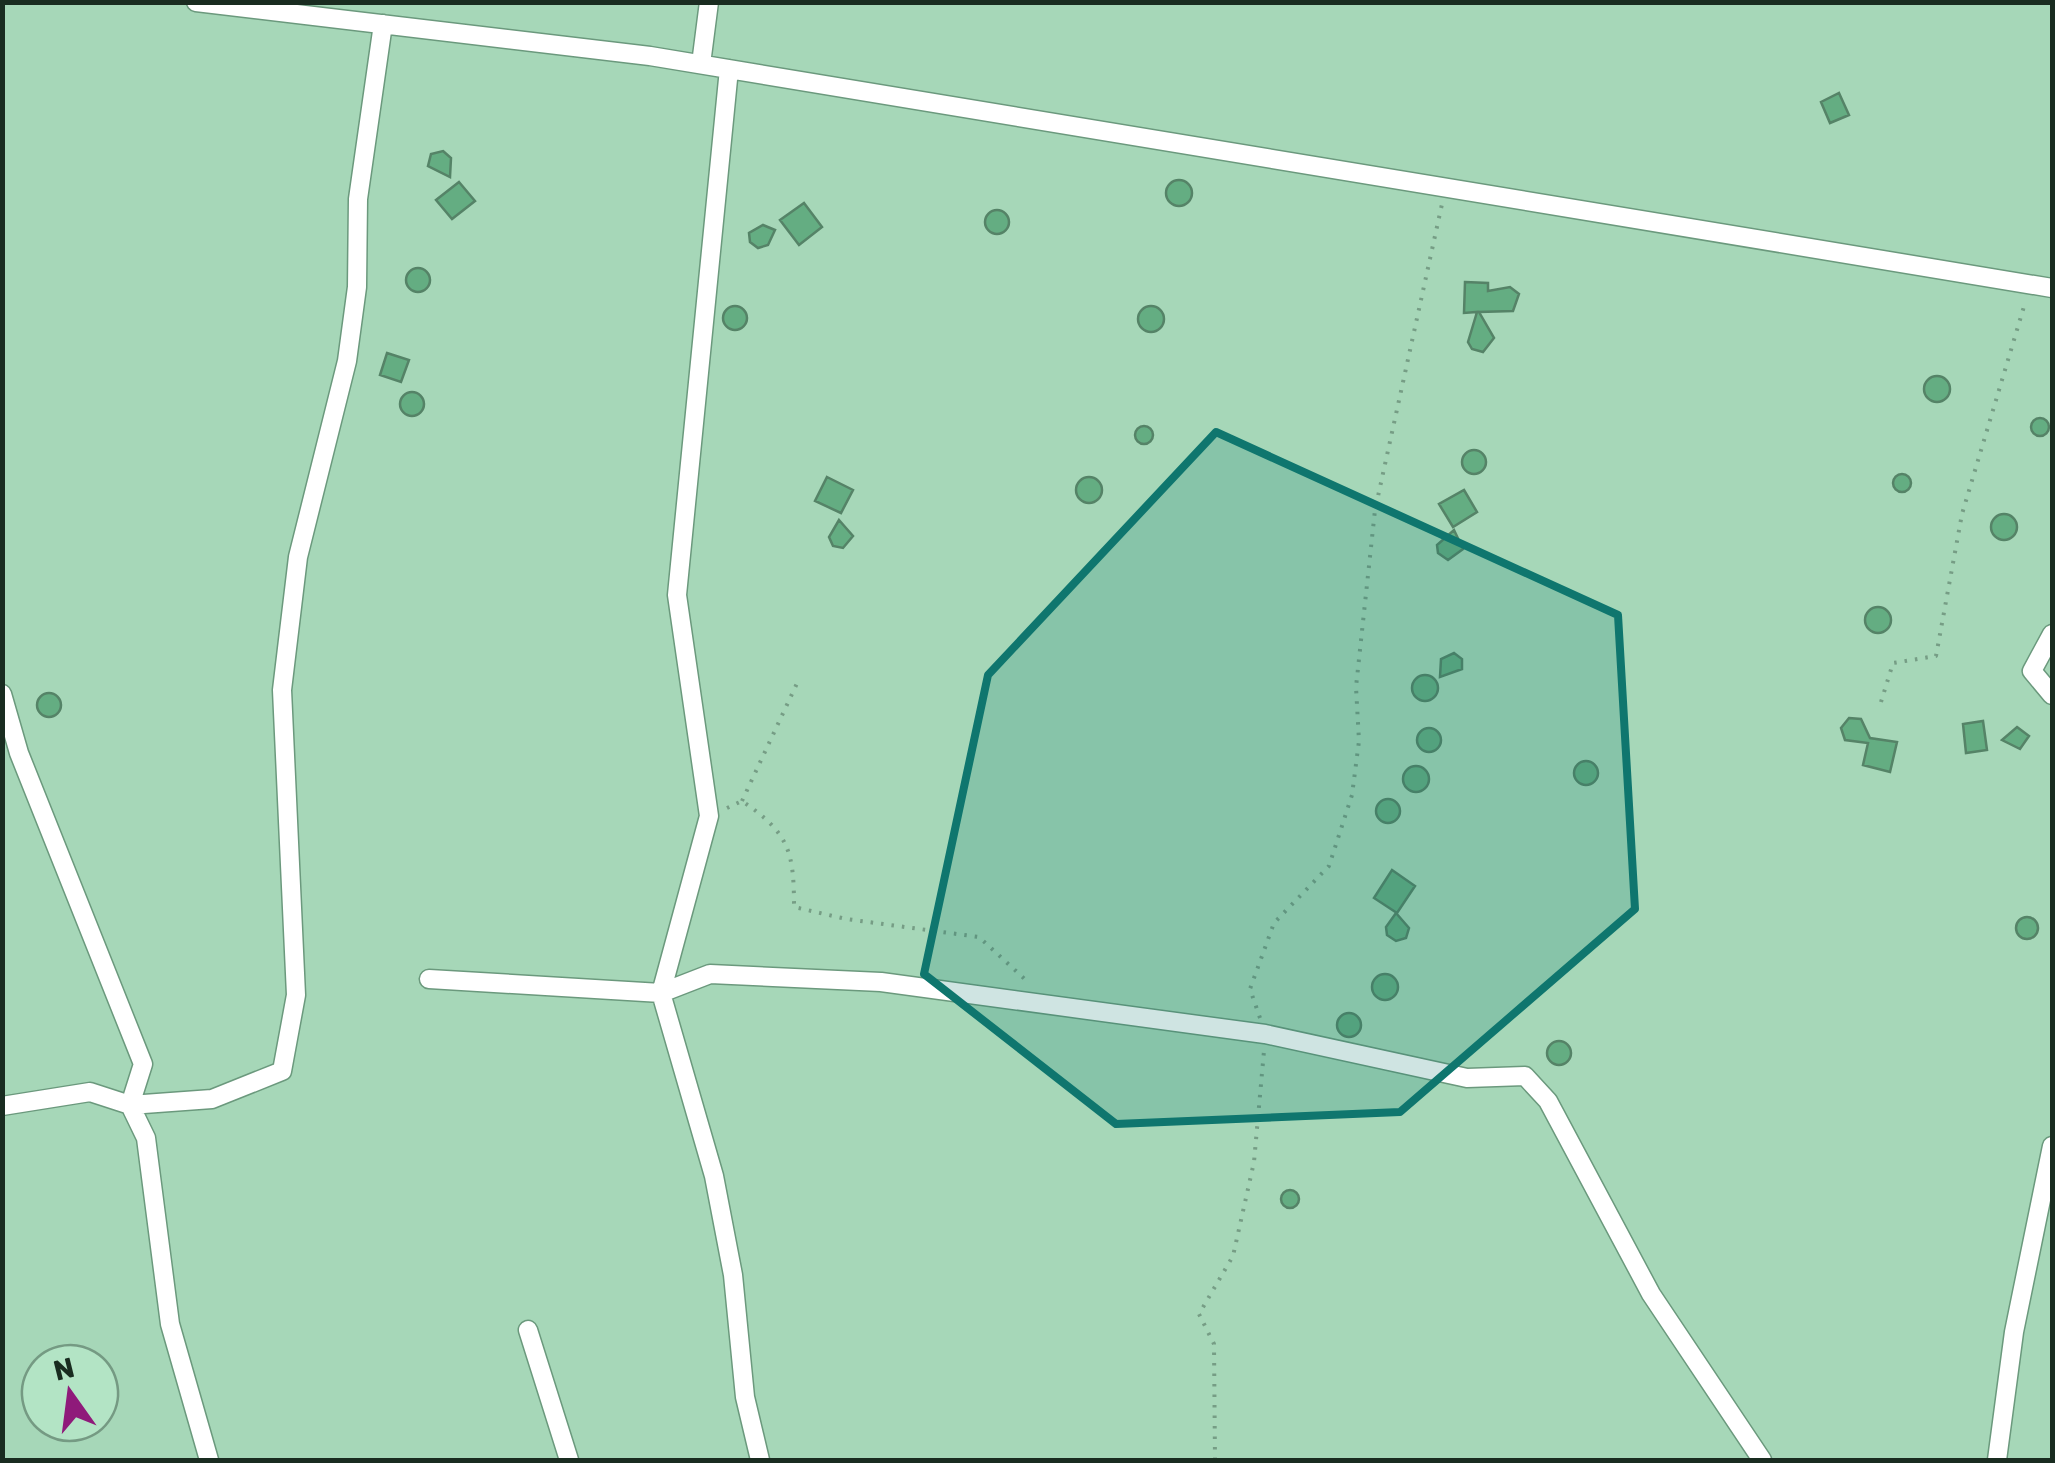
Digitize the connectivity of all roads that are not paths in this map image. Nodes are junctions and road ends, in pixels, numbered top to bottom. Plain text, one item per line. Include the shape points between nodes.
1 (196, 2) edge
2 (709, 2) edge
3 (383, 24) junction
4 (701, 64) junction
5 (729, 69) junction
6 (2052, 288) edge
7 (2052, 634) edge
8 (2, 694) edge
9 (2052, 695) edge
10 (429, 979) dead end
11 (661, 993) junction
12 (2, 1106) edge
13 (130, 1106) junction
14 (2052, 1146) edge
15 (528, 1330) dead end
16 (209, 1460) edge
17 (568, 1460) edge
18 (760, 1460) edge
19 (1762, 1460) edge
20 (1996, 1460) edge

1 - 3 street
2 - 4 street
3 - 4 street
3 - 13 street via 358,199 347,361 298,558 282,690 296,995 282,1072 212,1099
4 - 5 street
5 - 6 street
5 - 11 street via 677,595 709,816
7 - 9 street via 2032,671
8 - 13 street via 19,753 143,1064
10 - 11 street
11 - 18 street via 714,1176 733,1275 744,1397
11 - 19 street via 710,974 881,982 1266,1034 1467,1078 1525,1076 1548,1101 1651,1294
12 - 13 street via 90,1092
13 - 16 street via 146,1138 170,1324
14 - 20 street
15 - 17 street

